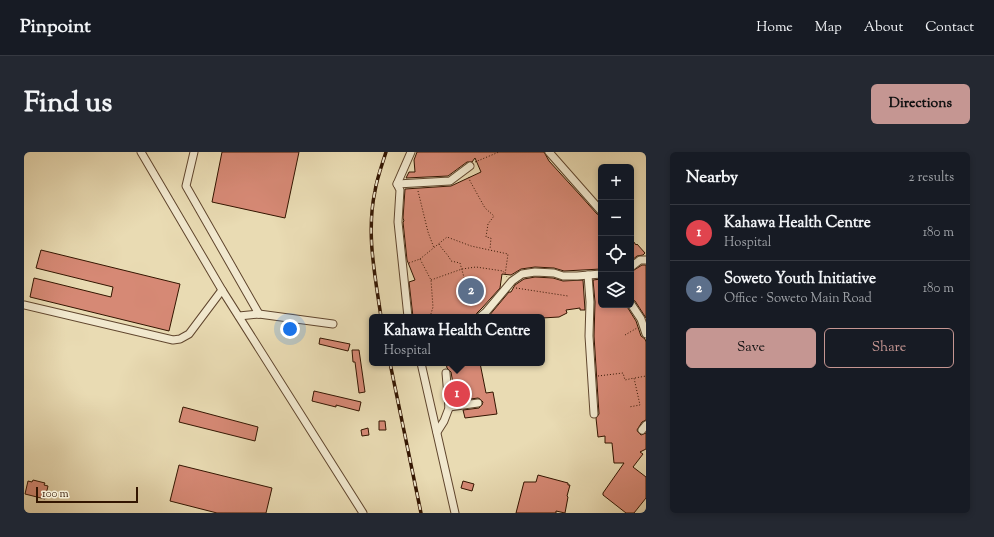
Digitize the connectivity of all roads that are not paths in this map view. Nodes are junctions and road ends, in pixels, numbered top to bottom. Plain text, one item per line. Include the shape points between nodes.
1 (141, 152) edge
2 (194, 152) edge
3 (411, 152) edge
4 (549, 152) edge
5 (469, 167) road end
6 (397, 184) junction
7 (598, 208) edge
8 (646, 260) edge
9 (634, 265) edge
10 (598, 274) edge
11 (588, 275) junction
12 (222, 290) junction
13 (24, 305) edge
14 (634, 308) edge
15 (259, 314) junction
16 (408, 314) edge
17 (484, 314) edge
18 (239, 316) junction
19 (333, 324) dead end
20 (646, 334) edge
21 (422, 366) edge
22 (446, 373) dead end
23 (478, 403) dead end
24 (449, 407) junction
25 (594, 414) dead end
26 (436, 432) junction
27 (363, 513) edge
28 (455, 513) edge

1 - 12 street
2 - 15 street via 186,186
3 - 6 street
4 - 7 street
5 - 6 street via 450,181
6 - 16 street via 400,190 398,212
8 - 9 street via 640,260
10 - 11 street
11 - 17 street via 563,276 554,273 526,272 512,281
11 - 25 street
12 - 13 street via 189,334 173,340
12 - 18 street
14 - 20 street
15 - 18 street
15 - 19 street
18 - 27 street
21 - 26 street
22 - 24 street
23 - 24 street
24 - 26 street via 444,421
26 - 28 street

